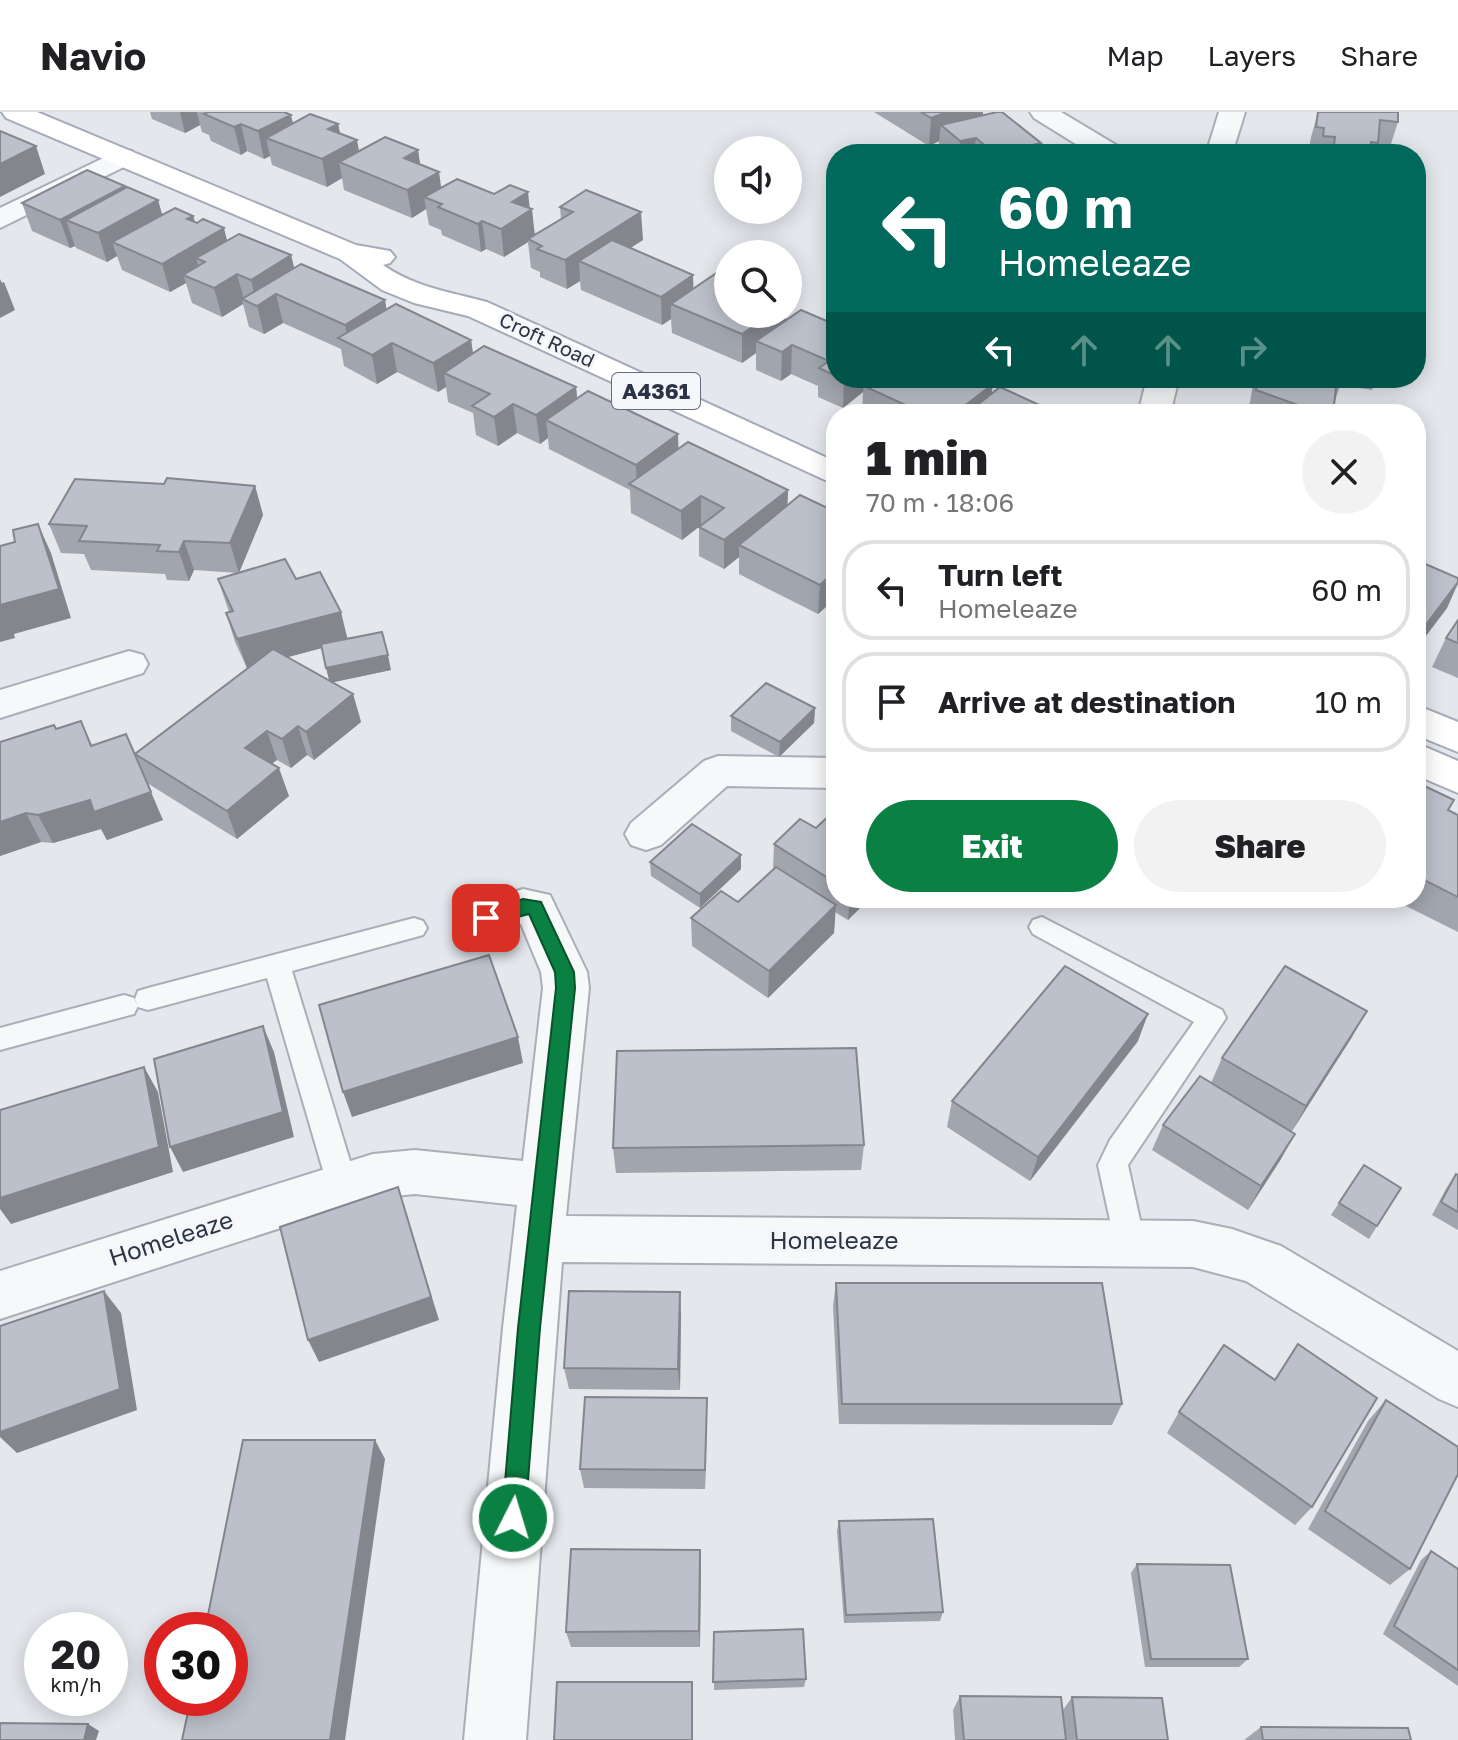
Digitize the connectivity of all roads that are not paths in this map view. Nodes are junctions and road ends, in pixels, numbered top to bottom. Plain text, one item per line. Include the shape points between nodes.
1 (15, 112) edge
2 (1043, 112) edge
3 (1232, 112) edge
4 (1095, 144) edge
5 (1222, 144) edge
6 (122, 157) junction
7 (0, 219) edge
8 (826, 470) edge
9 (129, 664) dead end
10 (0, 704) edge
11 (1426, 724) edge
12 (1458, 738) edge
13 (1426, 763) edge
14 (826, 773) edge
15 (1458, 778) edge
16 (646, 834) dead end
17 (486, 918) dead end
18 (1042, 927) dead end
19 (414, 928) dead end
20 (277, 966) junction
21 (0, 1039) edge
22 (342, 1184) junction
23 (545, 1186) junction
24 (539, 1239) junction
25 (1130, 1243) junction
26 (0, 1295) edge
27 (1458, 1381) edge
28 (495, 1740) edge

1 - 6 main road, Croft Road / A4361
2 - 4 street
3 - 5 street
6 - 7 street
6 - 8 main road, Croft Road / A4361 via 350,253 371,274 420,296 476,308
9 - 10 street
11 - 12 main road
13 - 15 main road
14 - 16 street via 718,771
17 - 23 street via 535,907 564,972
18 - 25 lane via 1212,1018 1113,1165
19 - 20 lane
20 - 21 lane
20 - 22 lane
22 - 23 street, Homeleaze via 415,1172
22 - 26 street, Homeleaze
23 - 24 street
24 - 25 street, Homeleaze
24 - 28 street
25 - 27 street, Homeleaze via 1193,1244 1263,1263

